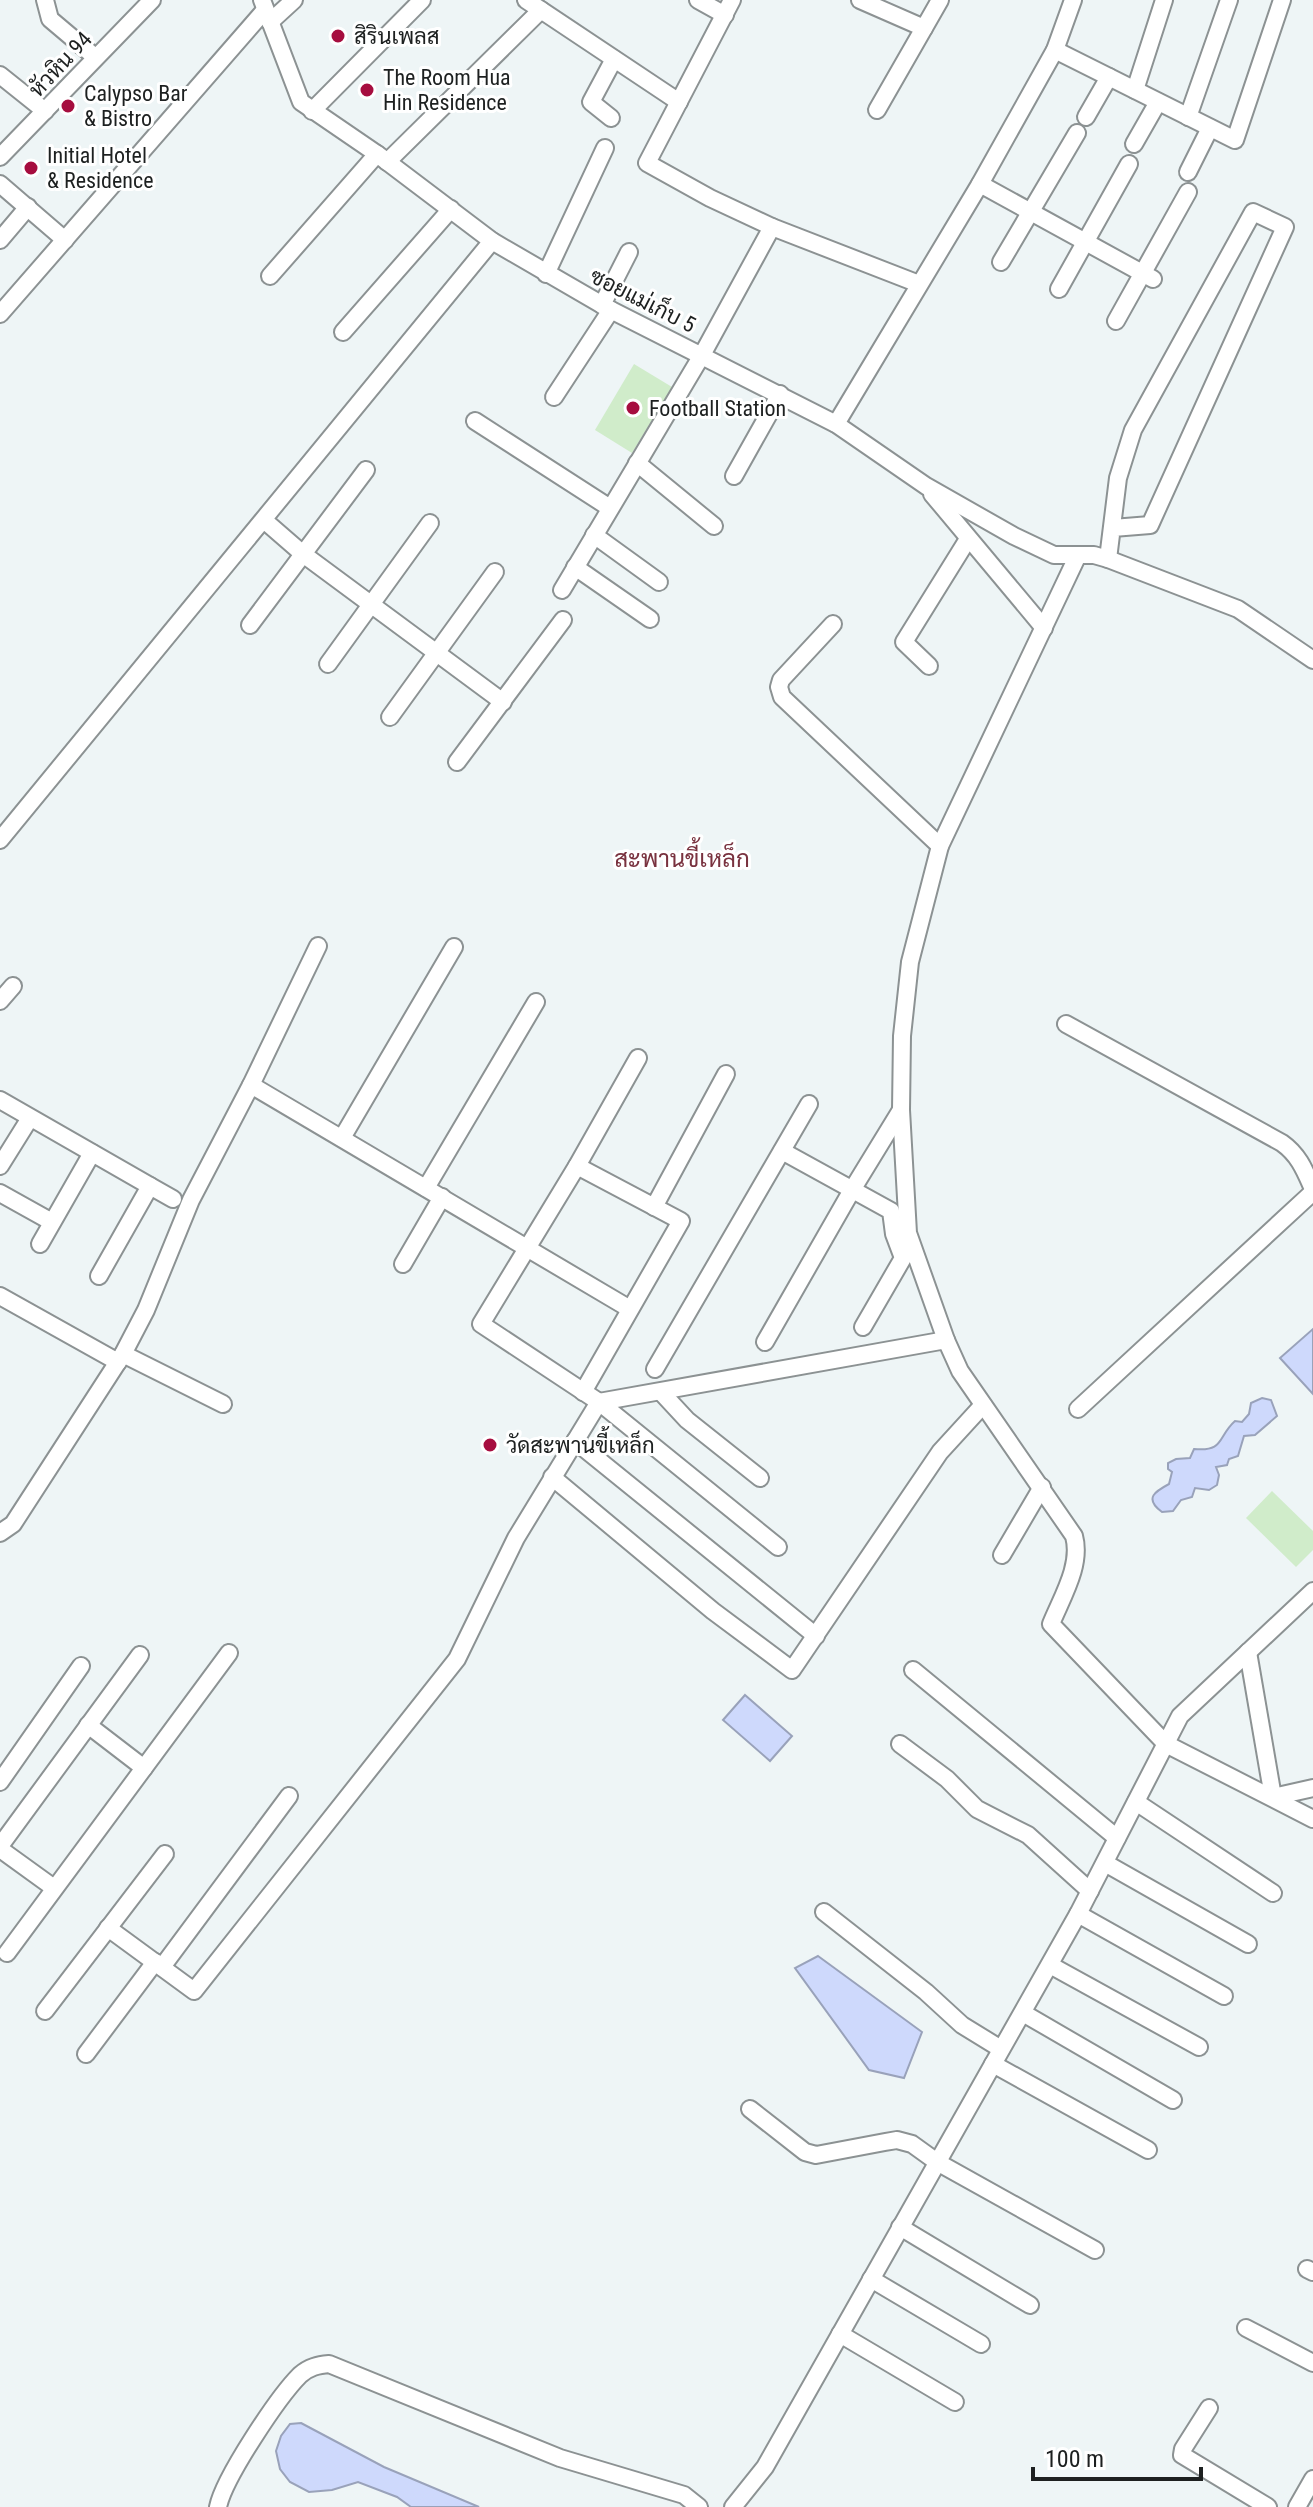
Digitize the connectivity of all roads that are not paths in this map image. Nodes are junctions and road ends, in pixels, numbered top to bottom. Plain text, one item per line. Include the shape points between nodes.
1 (45, 0) edge
2 (152, 0) edge
3 (294, 0) edge
4 (422, 0) edge
5 (526, 0) edge
6 (698, 0) edge
7 (860, 0) edge
8 (940, 0) edge
9 (1073, 0) edge
10 (1164, 0) edge
11 (1229, 0) edge
12 (1282, 0) edge
13 (728, 7) edge
14 (541, 10) junction
15 (266, 11) edge
16 (924, 28) junction
17 (1055, 50) junction
18 (95, 57) junction
19 (614, 59) junction
20 (0, 75) edge
21 (1109, 77) junction
22 (1135, 90) junction
23 (679, 102) junction
24 (1158, 102) junction
25 (877, 110) dead end
26 (45, 111) junction
27 (312, 111) junction
28 (1086, 117) dead end
29 (1188, 117) junction
30 (611, 118) dead end
31 (1210, 128) junction
32 (1077, 133) dead end
33 (1134, 144) dead end
34 (605, 148) dead end
35 (0, 157) edge
36 (382, 158) junction
37 (1129, 164) dead end
38 (1188, 172) dead end
39 (0, 184) edge
40 (980, 184) junction
41 (1188, 192) dead end
42 (28, 207) junction
43 (451, 209) junction
44 (1031, 212) junction
45 (772, 227) junction
46 (0, 240) edge
47 (65, 240) junction
48 (492, 241) junction
49 (1086, 242) junction
50 (629, 252) dead end
51 (1001, 262) dead end
52 (546, 274) junction
53 (270, 276) dead end
54 (1147, 276) junction
55 (919, 284) junction
56 (1059, 289) dead end
57 (606, 308) junction
58 (0, 314) edge
59 (1116, 321) dead end
60 (343, 332) dead end
61 (702, 355) junction
62 (780, 394) junction
63 (554, 397) dead end
64 (475, 421) dead end
65 (836, 424) junction
66 (637, 463) junction
67 (366, 470) dead end
68 (734, 476) dead end
69 (926, 486) junction
70 (610, 508) junction
71 (265, 521) junction
72 (430, 523) dead end
73 (714, 526) dead end
74 (1113, 528) junction
75 (594, 535) junction
76 (968, 539) junction
77 (303, 554) junction
78 (1078, 555) junction
79 (1108, 559) junction
80 (575, 567) junction
81 (495, 572) dead end
82 (659, 582) dead end
83 (562, 590) dead end
84 (372, 605) junction
85 (650, 619) dead end
86 (563, 620) dead end
87 (833, 624) dead end
88 (250, 625) dead end
89 (1044, 628) junction
90 (437, 653) junction
91 (1313, 660) edge
92 (328, 664) dead end
93 (929, 666) dead end
94 (503, 702) junction
95 (390, 717) dead end
96 (457, 762) dead end
97 (0, 840) edge
98 (940, 846) junction
99 (318, 946) dead end
100 (454, 947) dead end
101 (13, 986) dead end
102 (0, 1001) edge
103 (536, 1002) dead end
104 (1066, 1024) dead end
105 (638, 1058) dead end
106 (726, 1074) dead end
107 (251, 1085) junction
108 (0, 1100) edge
109 (809, 1104) dead end
110 (901, 1110) junction
111 (30, 1118) junction
112 (342, 1138) junction
113 (782, 1151) junction
114 (92, 1153) junction
115 (0, 1166) edge
116 (577, 1166) junction
117 (150, 1186) junction
118 (426, 1188) junction
119 (852, 1190) junction
120 (1313, 1190) edge
121 (0, 1193) edge
122 (442, 1197) junction
123 (173, 1199) dead end
124 (654, 1207) junction
125 (52, 1222) junction
126 (40, 1244) dead end
127 (528, 1248) junction
128 (403, 1264) dead end
129 (99, 1276) dead end
130 (0, 1296) edge
131 (630, 1309) junction
132 (863, 1327) dead end
133 (946, 1340) junction
134 (765, 1342) dead end
135 (120, 1358) junction
136 (655, 1369) dead end
137 (583, 1392) junction
138 (661, 1392) junction
139 (599, 1402) junction
140 (223, 1404) dead end
141 (983, 1405) junction
142 (1078, 1409) dead end
143 (575, 1441) junction
144 (552, 1477) junction
145 (760, 1478) dead end
146 (1042, 1487) junction
147 (0, 1533) edge
148 (778, 1547) dead end
149 (1002, 1555) dead end
150 (1313, 1591) edge
151 (816, 1636) junction
152 (1248, 1652) junction
153 (229, 1653) dead end
154 (140, 1655) dead end
155 (81, 1666) dead end
156 (913, 1670) dead end
157 (88, 1725) junction
158 (900, 1744) dead end
159 (1166, 1744) junction
160 (144, 1768) junction
161 (0, 1782) edge
162 (1313, 1788) edge
163 (289, 1796) dead end
164 (1273, 1797) junction
165 (1136, 1802) junction
166 (1313, 1819) edge
167 (1117, 1838) junction
168 (0, 1848) edge
169 (165, 1854) dead end
170 (1105, 1863) junction
171 (54, 1888) junction
172 (1090, 1891) junction
173 (1273, 1893) dead end
174 (824, 1912) dead end
175 (1078, 1914) junction
176 (108, 1928) junction
177 (1248, 1944) dead end
178 (7, 1953) dead end
179 (158, 1964) junction
180 (1050, 1965) junction
181 (1224, 1996) dead end
182 (45, 2011) dead end
183 (1023, 2013) junction
184 (1199, 2047) dead end
185 (86, 2054) dead end
186 (997, 2056) junction
187 (1173, 2100) dead end
188 (750, 2109) dead end
189 (1148, 2150) dead end
190 (937, 2162) junction
191 (900, 2227) junction
192 (1095, 2250) dead end
193 (871, 2279) junction
194 (1030, 2305) dead end
195 (1246, 2328) dead end
196 (840, 2334) junction
197 (981, 2344) dead end
198 (1313, 2363) edge
199 (955, 2402) dead end
200 (1209, 2408) dead end
201 (1313, 2479) edge
202 (218, 2507) edge
203 (699, 2507) edge
204 (733, 2507) edge
205 (1268, 2507) edge
206 (1297, 2507) edge

1 - 18 street via 50,19
2 - 18 street, หัวหิน 94
3 - 15 street
4 - 27 street
5 - 14 street
6 - 13 street
7 - 16 street
8 - 16 street
9 - 17 street
10 - 22 street
11 - 29 street
12 - 31 street via 1235,140
13 - 23 street
14 - 19 street
14 - 36 street
15 - 27 street, ซอยแม่เก็บ 5 via 298,97
15 - 47 street
16 - 25 street
17 - 21 street
17 - 40 street
18 - 26 street, หัวหิน 94
19 - 23 street
19 - 30 street via 591,102
20 - 26 street
21 - 22 street
21 - 28 street
22 - 24 street
23 - 45 street via 647,163
24 - 29 street
24 - 33 street
26 - 35 street, หัวหิน 94
27 - 36 street, ซอยแม่เก็บ 5
29 - 31 street
31 - 38 street
32 - 44 street
34 - 52 street
36 - 43 street, ซอยแม่เก็บ 5
36 - 53 street
37 - 49 street
39 - 42 street
40 - 44 street
40 - 55 street
41 - 54 street
42 - 46 street
42 - 47 street
43 - 48 street, ซอยแม่เก็บ 5
43 - 60 street
44 - 49 street
44 - 51 street
45 - 55 street
45 - 61 street
47 - 58 street
48 - 52 street, ซอยแม่เก็บ 5
48 - 71 street
49 - 54 street
49 - 56 street
50 - 57 street
52 - 57 street, ซอยแม่เก็บ 5
54 - 59 street
55 - 65 street
57 - 61 street, ซอยแม่เก็บ 5
57 - 63 street
61 - 62 street, ซอยแม่เก็บ 5
61 - 66 street
62 - 65 street, ซอยแม่เก็บ 5
62 - 68 street
64 - 70 street
65 - 69 street, ซอยแม่เก็บ 5
66 - 70 street
66 - 73 street
67 - 77 street
69 - 76 street
69 - 78 street, ซอยแม่เก็บ 5 via 1054,555
70 - 75 street
71 - 77 street
71 - 97 street
72 - 84 street
74 - 74 street via 1118,478 1133,430 1253,212 1285,227 1150,525
74 - 79 street
75 - 80 street
75 - 82 street
76 - 89 street
76 - 93 street via 904,642
77 - 84 street
77 - 88 street
78 - 79 street, ซอยแม่เก็บ 5
78 - 89 street
79 - 91 street, ซอยแม่เก็บ 5 via 1238,609
80 - 83 street
80 - 85 street
81 - 90 street
84 - 90 street
84 - 92 street
86 - 94 street
87 - 98 street via 781,680 782,697
89 - 98 street
90 - 94 street
90 - 95 street
94 - 96 street
98 - 110 street via 910,962
99 - 107 street
100 - 112 street
101 - 102 street
103 - 118 street
104 - 120 street via 1282,1143 1302,1164
105 - 116 street
106 - 124 street
107 - 112 street
107 - 135 street via 191,1200 146,1310
108 - 111 street
109 - 113 street
110 - 119 street
110 - 133 street via 908,1233
111 - 114 street
111 - 115 street
112 - 118 street
113 - 119 street
113 - 136 street
114 - 117 street
114 - 125 street
116 - 124 street
116 - 127 street
117 - 123 street
117 - 129 street
118 - 122 street
119 - 132 street via 891,1211 903,1258
119 - 134 street
120 - 142 street
121 - 125 street
122 - 127 street
122 - 128 street
124 - 131 street via 681,1221
125 - 126 street
127 - 131 street
127 - 137 street via 481,1324
130 - 135 street
131 - 137 street
133 - 138 street
133 - 141 street
135 - 140 street
135 - 147 street via 13,1524
137 - 139 street
138 - 139 street
138 - 145 street via 687,1420
139 - 143 street
139 - 148 street
141 - 146 street
141 - 151 street via 940,1452
143 - 144 street
143 - 151 street
144 - 151 street via 789,1670 795,1669
144 - 179 street via 457,1659 194,1991
146 - 149 street
146 - 159 street via 1077,1548 1051,1624
150 - 152 street
152 - 159 street via 1180,1716
152 - 164 street
153 - 160 street
154 - 157 street
155 - 161 street
156 - 167 street
157 - 160 street
157 - 168 street
158 - 172 street via 977,1809 1028,1835
159 - 164 street
159 - 165 street
160 - 171 street
162 - 164 street
163 - 179 street
164 - 166 street
165 - 167 street
165 - 173 street
167 - 170 street
168 - 171 street
169 - 176 street
170 - 172 street
170 - 177 street
171 - 178 street
172 - 175 street
174 - 186 street
175 - 180 street
175 - 181 street
176 - 179 street
176 - 182 street
179 - 185 street
180 - 183 street
180 - 184 street
183 - 186 street
183 - 187 street
186 - 189 street
186 - 190 street
188 - 190 street via 805,2152 816,2155 897,2140
190 - 191 street
190 - 192 street
191 - 193 street
191 - 194 street
193 - 196 street
193 - 197 street
195 - 198 street
196 - 199 street
196 - 204 street via 765,2467
200 - 205 street via 1182,2455
201 - 206 street
202 - 203 street via 257,2432 300,2376 316,2365 329,2364 560,2458 684,2495

